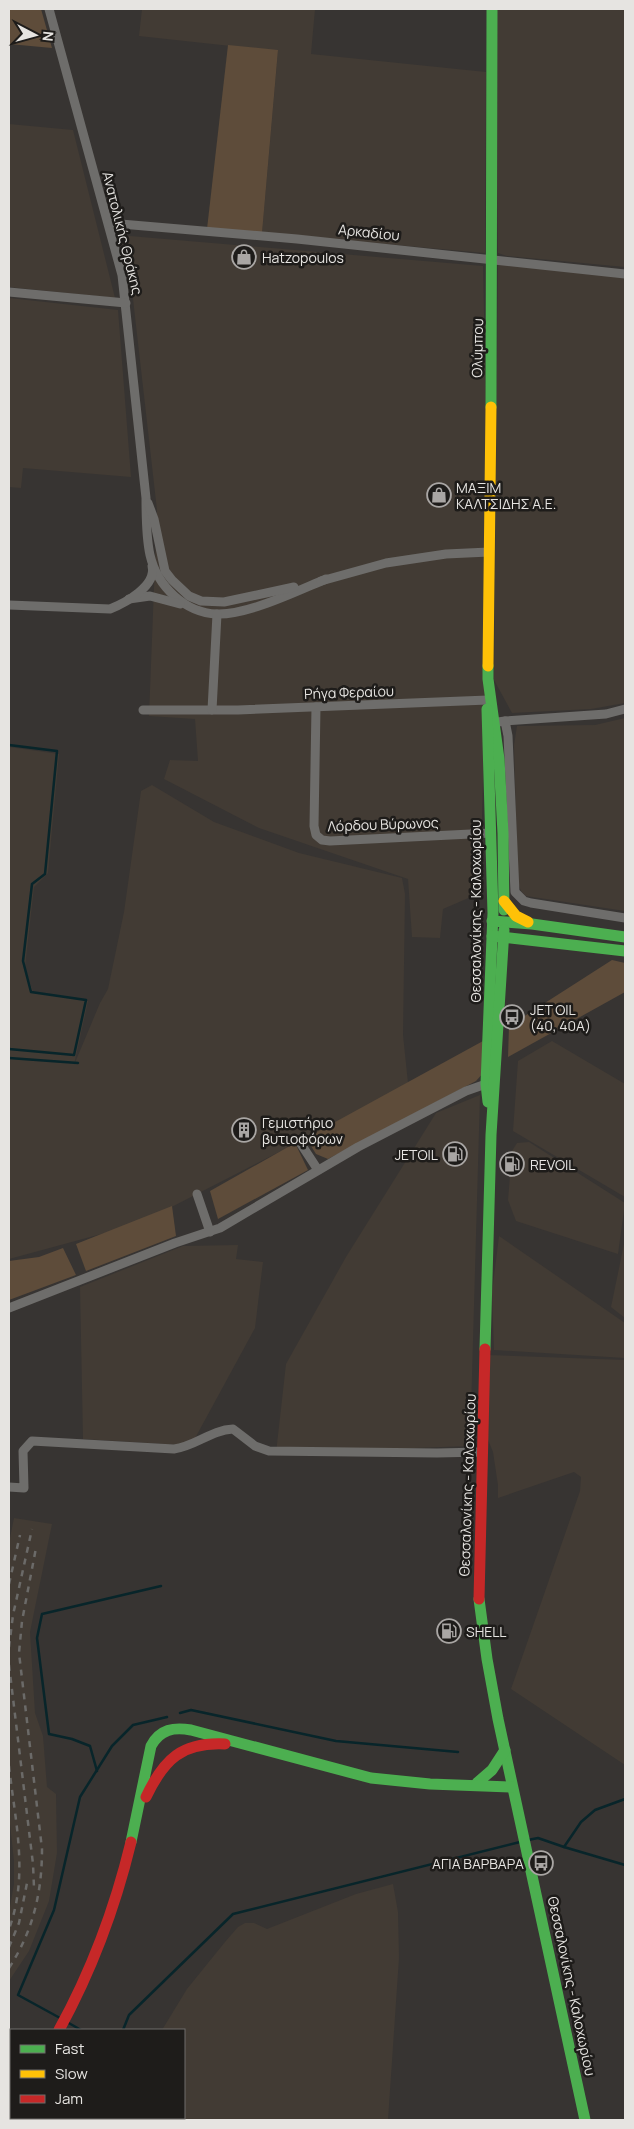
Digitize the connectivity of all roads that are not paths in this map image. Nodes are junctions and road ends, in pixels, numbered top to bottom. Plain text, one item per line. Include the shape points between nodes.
1 (49, 9) edge
2 (492, 9) edge
3 (109, 223) junction
4 (492, 261) junction
5 (625, 274) edge
6 (9, 292) edge
7 (126, 303) junction
8 (146, 498) junction
9 (489, 552) junction
10 (150, 556) junction
11 (165, 571) junction
12 (326, 579) junction
13 (163, 582) junction
14 (178, 586) junction
15 (143, 588) junction
16 (150, 596) junction
17 (129, 599) junction
18 (9, 605) edge
19 (186, 606) junction
20 (217, 614) junction
21 (489, 687) junction
22 (488, 700) junction
23 (316, 707) junction
24 (625, 708) edge
25 (143, 710) dead end
26 (212, 710) junction
27 (496, 722) junction
28 (491, 833) junction
29 (504, 901) junction
30 (533, 913) junction
31 (625, 918) edge
32 (498, 922) junction
33 (498, 937) junction
34 (625, 937) edge
35 (625, 951) edge
36 (487, 1079) junction
37 (491, 1135) junction
38 (299, 1141) dead end
39 (318, 1170) junction
40 (197, 1194) dead end
41 (210, 1232) junction
42 (9, 1308) edge
43 (483, 1452) junction
44 (9, 1487) edge
45 (247, 1744) junction
46 (505, 1750) junction
47 (510, 1772) junction
48 (473, 1784) junction
49 (512, 1787) junction
50 (137, 1818) junction
51 (60, 2029) edge
52 (585, 2120) edge

1 - 3 street, Ανατολικής Θράκης
2 - 4 main road, Ολύμπου
3 - 4 street, Αρκαδίου via 297,239
3 - 7 street, Ανατολικής Θράκης
4 - 5 street, Αρκαδίου
4 - 9 main road, Ολύμπου
6 - 7 street
7 - 8 street, Ανατολικής Θράκης
8 - 10 street, Ανατολικής Θράκης
8 - 11 street, Ανατολικής Θράκης
9 - 12 street, Ανατολικής Θράκης via 446,554 386,563
9 - 21 main road, Ολύμπου
10 - 13 street, Ανατολικής Θράκης
10 - 15 street via 152,576
11 - 13 street
11 - 14 street, Ανατολικής Θράκης
12 - 14 street, Ανατολικής Θράκης via 224,602 201,601
12 - 20 street, Ανατολικής Θράκης via 240,611
13 - 14 street
13 - 15 street
13 - 16 street
13 - 19 street, Ανατολικής Θράκης
15 - 17 street
16 - 17 street
16 - 19 street
17 - 18 street via 110,609
19 - 20 street, Ανατολικής Θράκης
20 - 26 street
21 - 22 main road, Θεσσαλονίκης - Καλοχωρίου
21 - 27 main road
22 - 23 street, Ρήγα Φεραίου
22 - 27 main road, Θεσσαλονίκης - Καλοχωρίου
23 - 26 street, Ρήγα Φεραίου
23 - 28 street, Λόρδου Βύρωνος via 316,836 330,841
24 - 27 street via 606,714
25 - 26 street, Ρήγα Φεραίου
27 - 28 main road, Θεσσαλονίκης - Καλοχωρίου
27 - 29 main road, Θεσσαλονίκης - Καλοχωρίου
27 - 30 street via 512,798 513,885
28 - 32 main road, Θεσσαλονίκης - Καλοχωρίου
29 - 30 main road via 516,916
29 - 32 main road, Θεσσαλονίκης - Καλοχωρίου
30 - 31 street via 580,911
30 - 32 main road
30 - 34 main road
32 - 33 main road, Θεσσαλονίκης - Καλοχωρίου
33 - 35 main road
33 - 36 main road, Θεσσαλονίκης - Καλοχωρίου
33 - 37 main road, Θεσσαλονίκης - Καλοχωρίου via 497,1064
36 - 37 main road, Θεσσαλονίκης - Καλοχωρίου
36 - 39 street
37 - 43 main road, Θεσσαλονίκης - Καλοχωρίου
38 - 39 street
39 - 41 street
40 - 41 street
41 - 42 street
43 - 44 street via 269,1451 255,1446 233,1429 223,1430 188,1447 174,1449 32,1441 24,1450 24,1488
43 - 46 main road, Θεσσαλονίκης - Καλοχωρίου via 479,1598
45 - 48 main road via 371,1778 430,1784
45 - 50 main road via 202,1744 173,1756 159,1772
45 - 50 main road via 181,1728 162,1732 151,1746
46 - 47 main road, Θεσσαλονίκης - Καλοχωρίου
46 - 48 main road via 492,1770
47 - 48 main road
47 - 49 main road, Θεσσαλονίκης - Καλοχωρίου
48 - 49 main road
49 - 52 main road, Θεσσαλονίκης - Καλοχωρίου via 530,1857
50 - 51 main road via 102,1944

